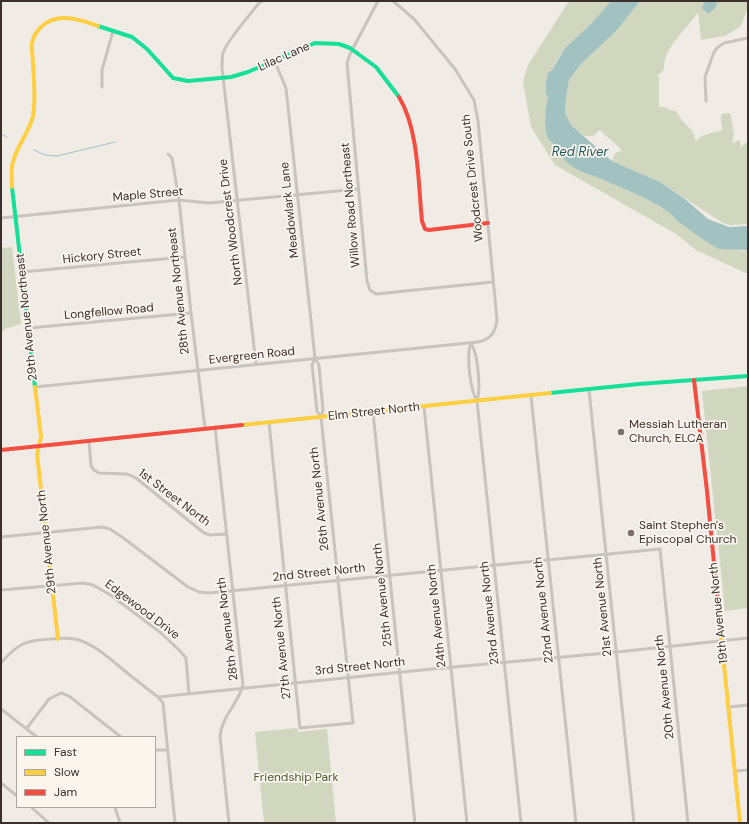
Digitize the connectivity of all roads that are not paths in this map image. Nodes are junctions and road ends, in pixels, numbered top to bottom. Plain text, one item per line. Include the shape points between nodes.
1 (264, 1) edge
2 (378, 1) edge
3 (393, 1) edge
4 (113, 31) junction
5 (748, 38) edge
6 (353, 50) junction
7 (275, 62) junction
8 (224, 77) junction
9 (102, 87) dead end
10 (706, 101) dead end
11 (168, 154) dead end
12 (13, 188) joint
13 (359, 189) junction
14 (297, 195) junction
15 (179, 200) junction
16 (237, 200) junction
17 (16, 217) junction
18 (1, 218) edge
19 (488, 223) junction
20 (184, 257) junction
21 (22, 272) junction
22 (492, 282) junction
23 (191, 313) junction
24 (29, 328) junction
25 (471, 343) junction
26 (315, 358) junction
27 (256, 364) junction
28 (198, 371) junction
29 (748, 376) edge
30 (694, 380) junction
31 (35, 387) junction
32 (589, 390) junction
33 (531, 396) junction
34 (477, 401) junction
35 (424, 407) junction
36 (373, 412) junction
37 (321, 417) junction
38 (269, 422) junction
39 (215, 427) junction
40 (206, 428) junction
41 (89, 441) junction
42 (39, 446) junction
43 (1, 450) edge
44 (46, 532) junction
45 (226, 534) junction
46 (1, 537) edge
47 (660, 549) joint
48 (607, 554) junction
49 (548, 560) junction
50 (494, 565) junction
51 (441, 571) junction
52 (389, 575) junction
53 (337, 580) junction
54 (52, 585) junction
55 (285, 586) junction
56 (1, 590) edge
57 (232, 591) junction
58 (58, 638) junction
59 (748, 638) edge
60 (722, 641) junction
61 (670, 647) junction
62 (617, 652) junction
63 (558, 658) junction
64 (504, 662) junction
65 (1, 663) edge
66 (451, 667) junction
67 (400, 672) junction
68 (347, 678) junction
69 (295, 683) junction
70 (242, 688) junction
71 (190, 694) junction
72 (158, 697) junction
73 (748, 705) edge
74 (729, 707) junction
75 (1, 708) edge
76 (27, 728) junction
77 (300, 728) joint
78 (36, 736) edge
79 (120, 736) edge
80 (156, 750) edge
81 (168, 750) junction
82 (748, 770) edge
83 (735, 771) junction
84 (1, 783) edge
85 (16, 795) edge
86 (32, 808) edge
87 (116, 808) edge
88 (49, 823) edge
89 (120, 823) edge
90 (175, 823) edge
91 (229, 823) edge
92 (415, 823) edge
93 (467, 823) edge
94 (521, 823) edge
95 (576, 823) edge
96 (634, 823) edge
97 (688, 823) edge
98 (740, 823) edge

1 - 8 street, North Woodcrest Drive via 258,3 224,51
2 - 6 street, Willow Road Northeast
3 - 19 street, Woodcrest Drive South via 414,19 433,42 455,69 474,100
4 - 8 street, Lilac Lane via 131,36 140,43 173,78 188,81
4 - 9 street via 102,70
4 - 12 street, Lilac Lane via 77,19 55,18 35,34 32,42 34,112 30,127 11,163
5 - 10 street via 724,43 714,52 705,77
6 - 7 street, Lilac Lane via 339,44 315,43
6 - 13 street, Willow Road Northeast via 347,63
6 - 19 street, Lilac Lane via 376,67 400,98 409,117 414,136 422,221 425,229
7 - 8 street, Lilac Lane
7 - 14 street, Meadowlark Lane via 286,88
8 - 16 street, North Woodcrest Drive
11 - 15 street, 28th Avenue Northeast via 172,158
12 - 17 street, 29th Avenue Northeast
13 - 14 street, Maple Street
13 - 22 street, Willow Road Northeast via 367,281 370,290 376,294
14 - 16 street, Maple Street
14 - 26 street, Meadowlark Lane
15 - 16 street, Maple Street
15 - 17 street, Maple Street
15 - 20 street, 28th Avenue Northeast
16 - 27 street, North Woodcrest Drive
17 - 18 street, Maple Street
17 - 21 street, 29th Avenue Northeast
19 - 22 street, Woodcrest Drive South
20 - 21 street, Hickory Street
20 - 23 street, 28th Avenue Northeast
21 - 24 street, 29th Avenue Northeast
22 - 25 street, Woodcrest Drive South via 496,327 489,339
23 - 24 street, Longfellow Road
23 - 28 street, 28th Avenue Northeast
24 - 31 street, 29th Avenue Northeast
25 - 26 street, Evergreen Road
25 - 34 street via 475,350 479,394
25 - 34 street via 468,350 473,394
26 - 27 street, Evergreen Road
26 - 37 street, Meadowlark Lane via 319,365 324,410
26 - 37 street, Meadowlark Lane via 312,365 317,411
27 - 28 street, Evergreen Road
28 - 31 street, Evergreen Road
28 - 40 street, 28th Avenue Northeast
29 - 30 street, Elm Street North
30 - 32 street, Elm Street North
30 - 60 street, 19th Avenue North
31 - 42 street, 29th Avenue Northeast via 41,437
32 - 33 street, Elm Street North
32 - 48 street, 21st Avenue North
33 - 34 street, Elm Street North
33 - 49 street, 22nd Avenue North
34 - 35 street, Elm Street North
34 - 50 street, 23rd Avenue North
35 - 36 street, Elm Street North
35 - 51 street, 24th Avenue North
36 - 37 street, Elm Street North
36 - 52 street, 25th Avenue North
37 - 38 street, Elm Street North
37 - 53 street, 26th Avenue North
38 - 39 street, Elm Street North
38 - 55 street, 27th Avenue North
39 - 40 street, Elm Street North
39 - 45 street, 28th Avenue North
40 - 41 street, Elm Street North
41 - 42 street, Elm Street North
41 - 45 street, 1st Street North via 91,466 94,470 99,473 127,474 136,478 204,533 210,536
42 - 43 street, Elm Street North
42 - 44 street, 29th Avenue North
44 - 46 street, 2nd Street North
44 - 54 street, 29th Avenue North
44 - 57 street, 2nd Street North via 102,527 110,529 188,587 209,593
45 - 57 street, 28th Avenue North
47 - 48 street, 2nd Street North
47 - 61 street, 20th Avenue North
48 - 49 street, 2nd Street North
48 - 62 street, 21st Avenue North
49 - 50 street, 2nd Street North
49 - 63 street, 22nd Avenue North
50 - 51 street, 2nd Street North
50 - 64 street, 23rd Avenue North
51 - 52 street, 2nd Street North
51 - 66 street, 24th Avenue North
52 - 53 street, 2nd Street North
52 - 67 street, 25th Avenue North
53 - 55 street, 2nd Street North
53 - 68 street, 26th Avenue North
54 - 56 street, Edgewood Drive
54 - 58 street, 29th Avenue North
54 - 71 street, Edgewood Drive via 93,585 161,633 186,658
55 - 57 street, 2nd Street North
55 - 69 street, 27th Avenue North
57 - 70 street, 28th Avenue North
58 - 65 street via 29,641 18,646
58 - 72 street via 78,640 97,648
59 - 60 street, 3rd Street North
60 - 61 street, 3rd Street North
60 - 74 street, 19th Avenue North
61 - 62 street, 3rd Street North
61 - 97 street, 20th Avenue North
62 - 63 street, 3rd Street North
62 - 96 street, 21st Avenue North
63 - 64 street, 3rd Street North
63 - 95 street, 22nd Avenue North
64 - 66 street, 3rd Street North
64 - 94 street, 23rd Avenue North
66 - 67 street, 3rd Street North
66 - 93 street, 24th Avenue North
67 - 68 street, 3rd Street North
67 - 92 street, 25th Avenue North
68 - 69 street, 3rd Street North
68 - 77 street, 26th Avenue North via 352,723
69 - 70 street, 3rd Street North
69 - 77 street, 27th Avenue North
70 - 71 street, 3rd Street North
70 - 91 street, 28th Avenue North via 220,727
71 - 72 street, 3rd Street North
72 - 81 street via 163,703
73 - 74 street
74 - 83 street, 19th Avenue North
75 - 76 street
76 - 78 street
76 - 79 street via 49,700 61,693 70,696
80 - 81 street
81 - 90 street
82 - 83 street
83 - 98 street, 19th Avenue North
84 - 85 street
86 - 88 street
87 - 89 street

